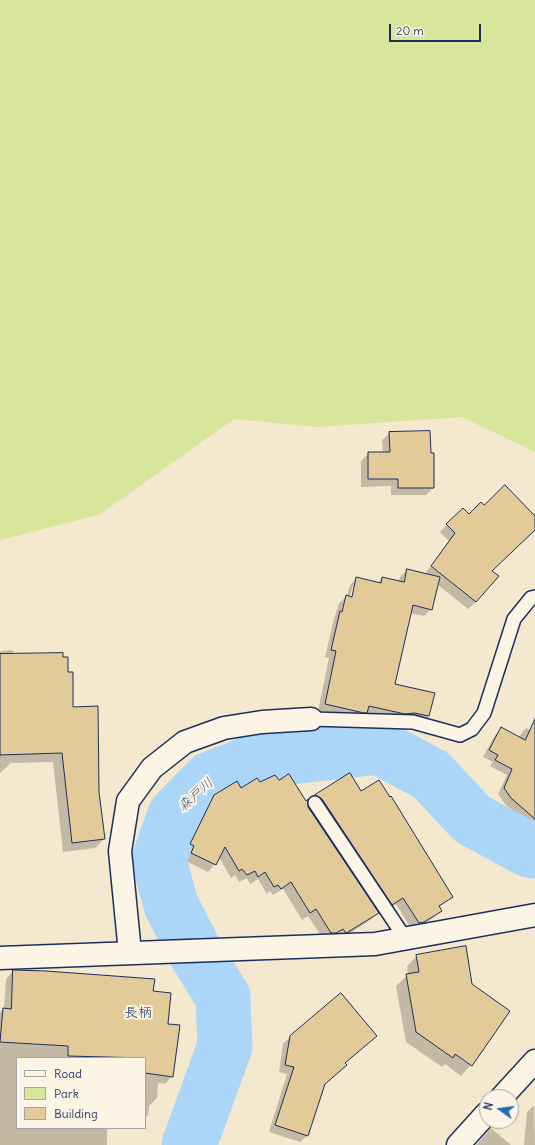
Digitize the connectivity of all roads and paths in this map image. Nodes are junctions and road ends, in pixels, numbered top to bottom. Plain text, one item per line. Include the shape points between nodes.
1 (535, 597) edge
2 (310, 718) joint
3 (315, 803) dead end
4 (535, 915) edge
5 (405, 938) junction
6 (130, 953) junction
7 (0, 958) edge
8 (535, 1061) edge
9 (509, 1089) edge
10 (479, 1122) edge
11 (458, 1145) edge

1 - 2 lane via 531,598 514,620 484,713 472,729 460,735 413,722
2 - 6 street via 224,728 185,742 152,768 128,801 120,851
3 - 5 lane
4 - 5 street
5 - 6 street via 375,944
6 - 7 street
8 - 9 street
10 - 11 street

